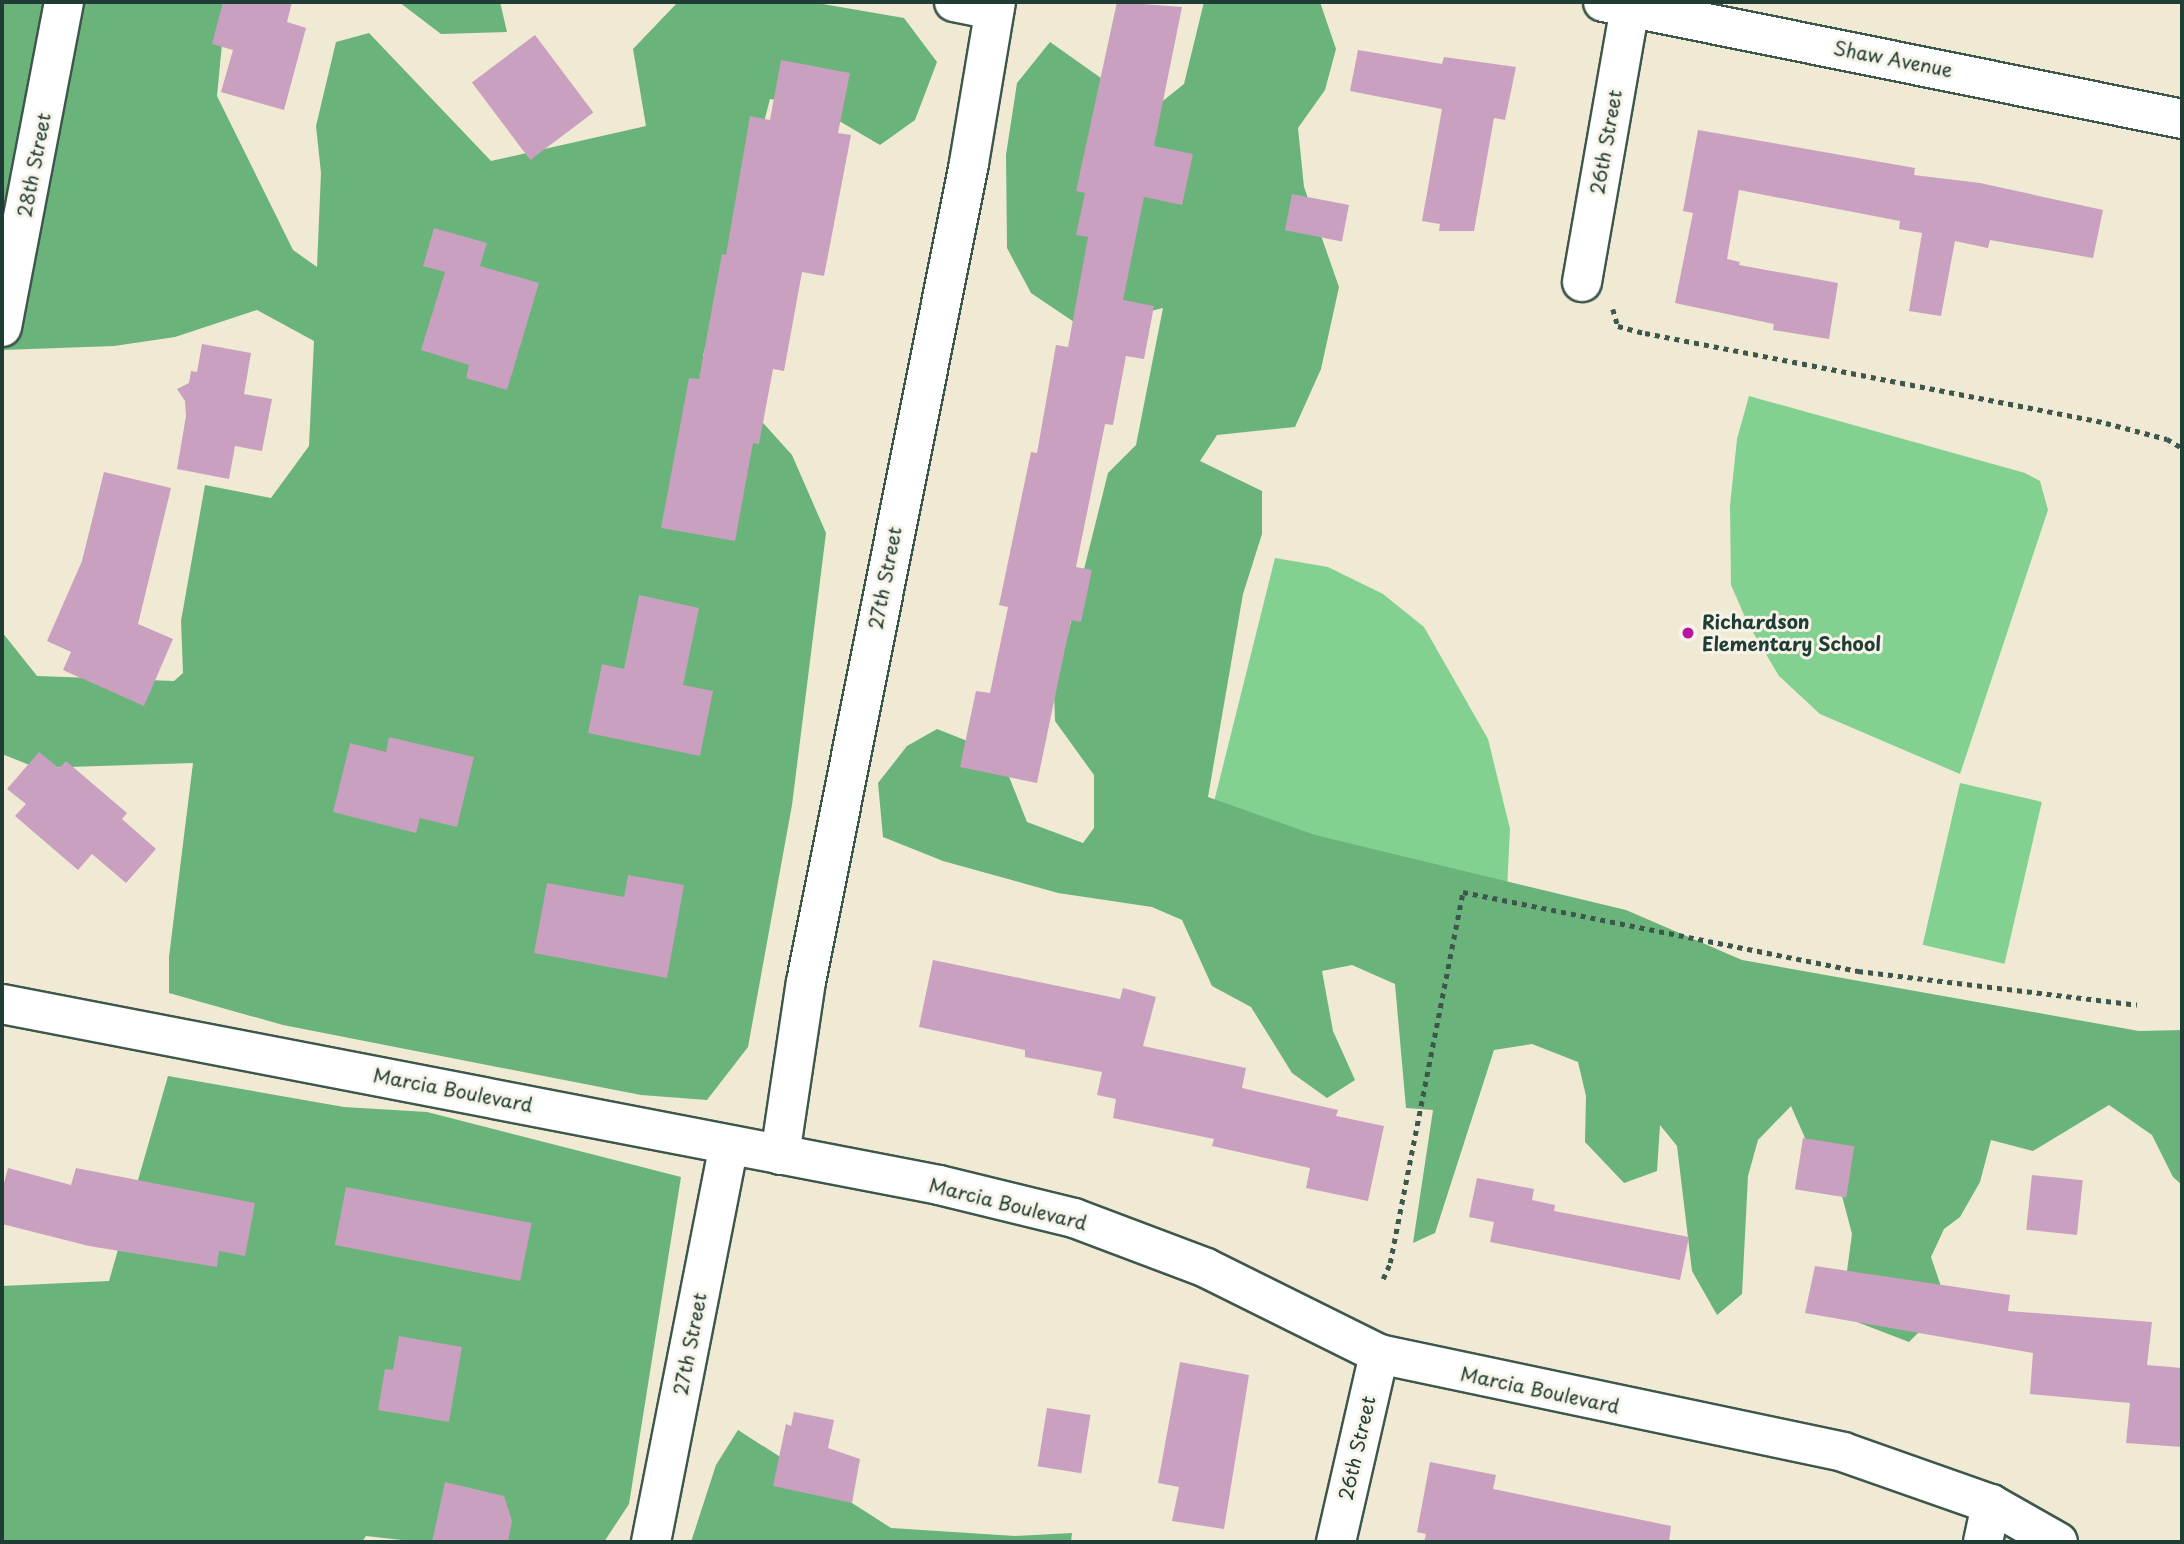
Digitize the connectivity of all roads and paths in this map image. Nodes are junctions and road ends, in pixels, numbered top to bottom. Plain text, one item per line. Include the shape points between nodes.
1 (64, 2) edge
2 (954, 2) edge
3 (1621, 4) edge
4 (995, 6) edge
5 (2182, 119) edge
6 (1582, 282) dead end
7 (1616, 302) dead end
8 (2, 327) edge
9 (2182, 448) edge
10 (2, 1004) edge
11 (2137, 1004) dead end
12 (729, 1146) junction
13 (780, 1154) junction
14 (1383, 1279) dead end
15 (1378, 1354) junction
16 (1991, 1504) junction
17 (651, 1542) edge
18 (1336, 1542) edge
19 (1983, 1542) edge
20 (2058, 1542) edge

1 - 8 street, 28th Street
2 - 4 street
3 - 5 street, Shaw Avenue
3 - 6 street, 26th Street
4 - 13 street, 27th Street via 967,174 809,969
7 - 9 path via 1612,310 1618,326 1645,333 2106,423 2167,439
10 - 12 street, Marcia Boulevard
11 - 14 path via 1858,971 1463,892 1390,1263
12 - 13 street, Marcia Boulevard
12 - 17 street, 27th Street
13 - 15 street, Marcia Boulevard via 1074,1218 1206,1268
15 - 16 street, Marcia Boulevard via 1843,1452
15 - 18 street, 26th Street
16 - 19 street
16 - 20 street, Marcia Boulevard

